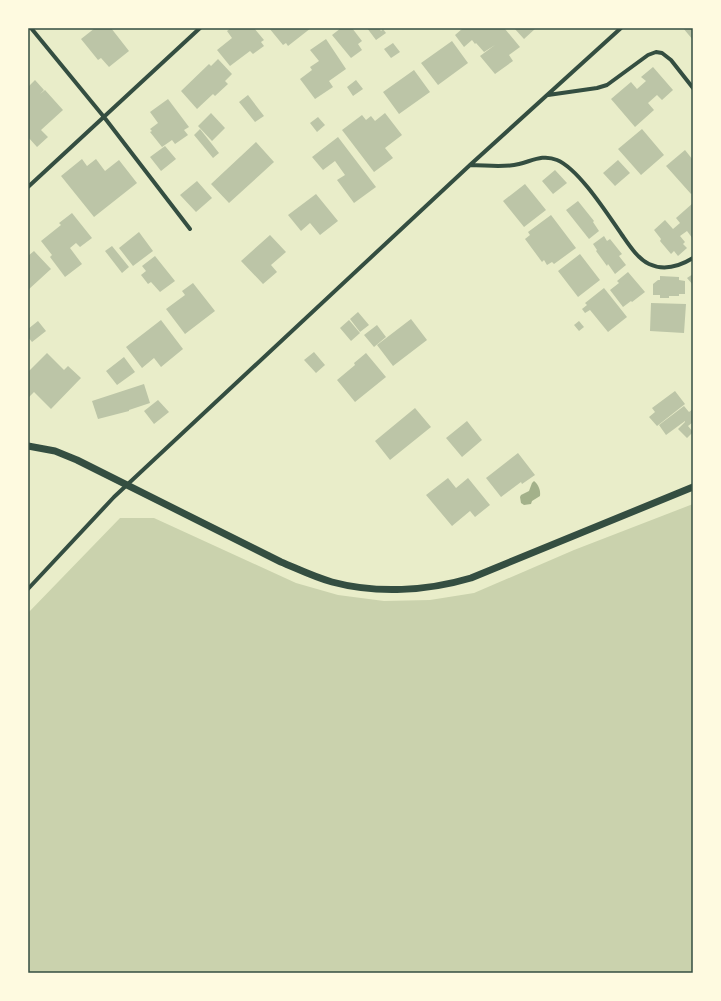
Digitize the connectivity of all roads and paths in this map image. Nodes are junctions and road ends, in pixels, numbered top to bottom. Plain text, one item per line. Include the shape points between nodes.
1 (31, 28) edge
2 (200, 28) edge
3 (621, 28) edge
4 (693, 88) edge
5 (548, 95) junction
6 (104, 117) junction
7 (470, 165) junction
8 (28, 187) edge
9 (190, 229) dead end
10 (693, 258) edge
11 (28, 446) edge
12 (127, 485) junction
13 (693, 487) edge
14 (28, 589) edge

1 - 6 street
2 - 6 street
3 - 5 street
4 - 5 street via 671,60 656,52 648,54 607,85
5 - 7 street
6 - 8 street
6 - 9 street
7 - 10 street via 519,164 549,157 559,160 590,190 640,258 650,264 672,267
7 - 12 street
11 - 12 street via 54,451 77,460
12 - 13 street via 308,574 333,582 387,590 431,587 471,578
12 - 14 street

